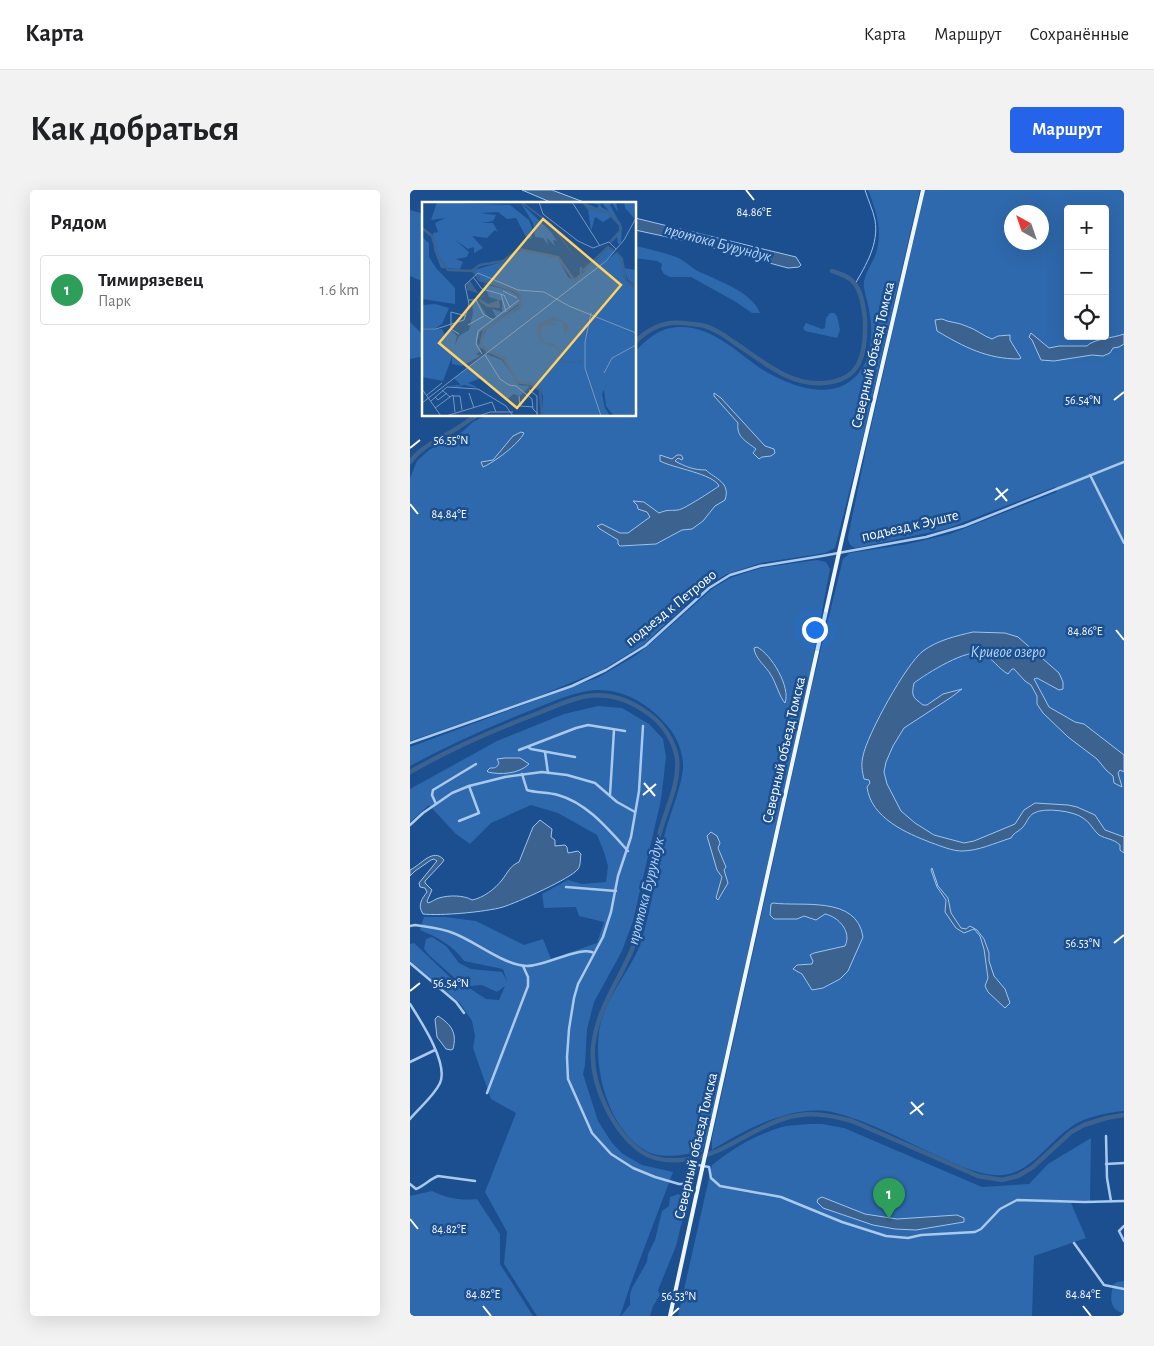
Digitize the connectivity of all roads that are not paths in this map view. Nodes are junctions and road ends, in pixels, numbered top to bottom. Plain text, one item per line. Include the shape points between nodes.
1 (923, 190) edge
2 (1124, 462) edge
3 (1090, 475) junction
4 (1124, 543) edge
5 (840, 553) junction
6 (643, 726) dead end
7 (614, 730) junction
8 (626, 731) dead end
9 (410, 744) edge
10 (528, 747) junction
11 (519, 750) dead end
12 (545, 752) junction
13 (575, 757) dead end
14 (476, 764) dead end
15 (548, 773) junction
16 (522, 774) junction
17 (469, 786) junction
18 (610, 795) junction
19 (436, 804) junction
20 (635, 812) junction
21 (459, 821) dead end
22 (410, 825) edge
23 (628, 851) junction
24 (566, 887) dead end
25 (616, 890) junction
26 (410, 926) edge
27 (594, 954) junction
28 (410, 963) edge
29 (522, 966) junction
30 (410, 1004) edge
31 (464, 1013) dead end
32 (435, 1050) junction
33 (410, 1062) edge
34 (487, 1093) dead end
35 (410, 1119) edge
36 (1106, 1136) dead end
37 (1124, 1163) edge
38 (1106, 1164) junction
39 (698, 1165) dead end
40 (475, 1181) dead end
41 (410, 1184) edge
42 (690, 1184) dead end
43 (1111, 1201) junction
44 (1124, 1201) edge
45 (1122, 1227) edge
46 (1124, 1241) edge
47 (1074, 1243) dead end
48 (1124, 1288) edge
49 (670, 1316) edge

1 - 5 main road, Северный объезд Томска
2 - 3 street, подъезд к Эуште
3 - 4 street
3 - 5 street, подъезд к Эуште via 964,526
5 - 9 street, подъезд к Петрово via 760,566 730,575 709,588 645,646 600,674
5 - 49 main road, Северный объезд Томска, bridge
6 - 20 street
7 - 8 street
7 - 10 street via 588,725
7 - 18 street
10 - 11 street
10 - 12 street
12 - 13 street
12 - 15 street
14 - 19 street via 433,790
15 - 16 street
15 - 18 street via 595,782
16 - 17 street
16 - 23 street via 527,790 560,795 577,804
17 - 19 street
17 - 21 street via 479,813
18 - 20 street
19 - 22 street
20 - 23 street
23 - 25 street
24 - 25 street
25 - 27 street via 603,937
26 - 29 street via 452,932 516,966
27 - 29 street via 585,950 551,962
27 - 42 street via 574,998 567,1057 569,1082 592,1133 611,1154 656,1177
28 - 31 street via 456,1002
29 - 34 street via 528,977 528,986
30 - 32 street
32 - 33 street
32 - 35 street via 441,1072 440,1084
36 - 38 street
37 - 38 street
38 - 43 street
39 - 43 street via 709,1167 712,1180 720,1186 781,1197 842,1222 900,1238 975,1232 1000,1209 1017,1200
40 - 41 street via 438,1176 416,1189
43 - 44 street
45 - 46 street via 1119,1233
47 - 48 street via 1104,1285

